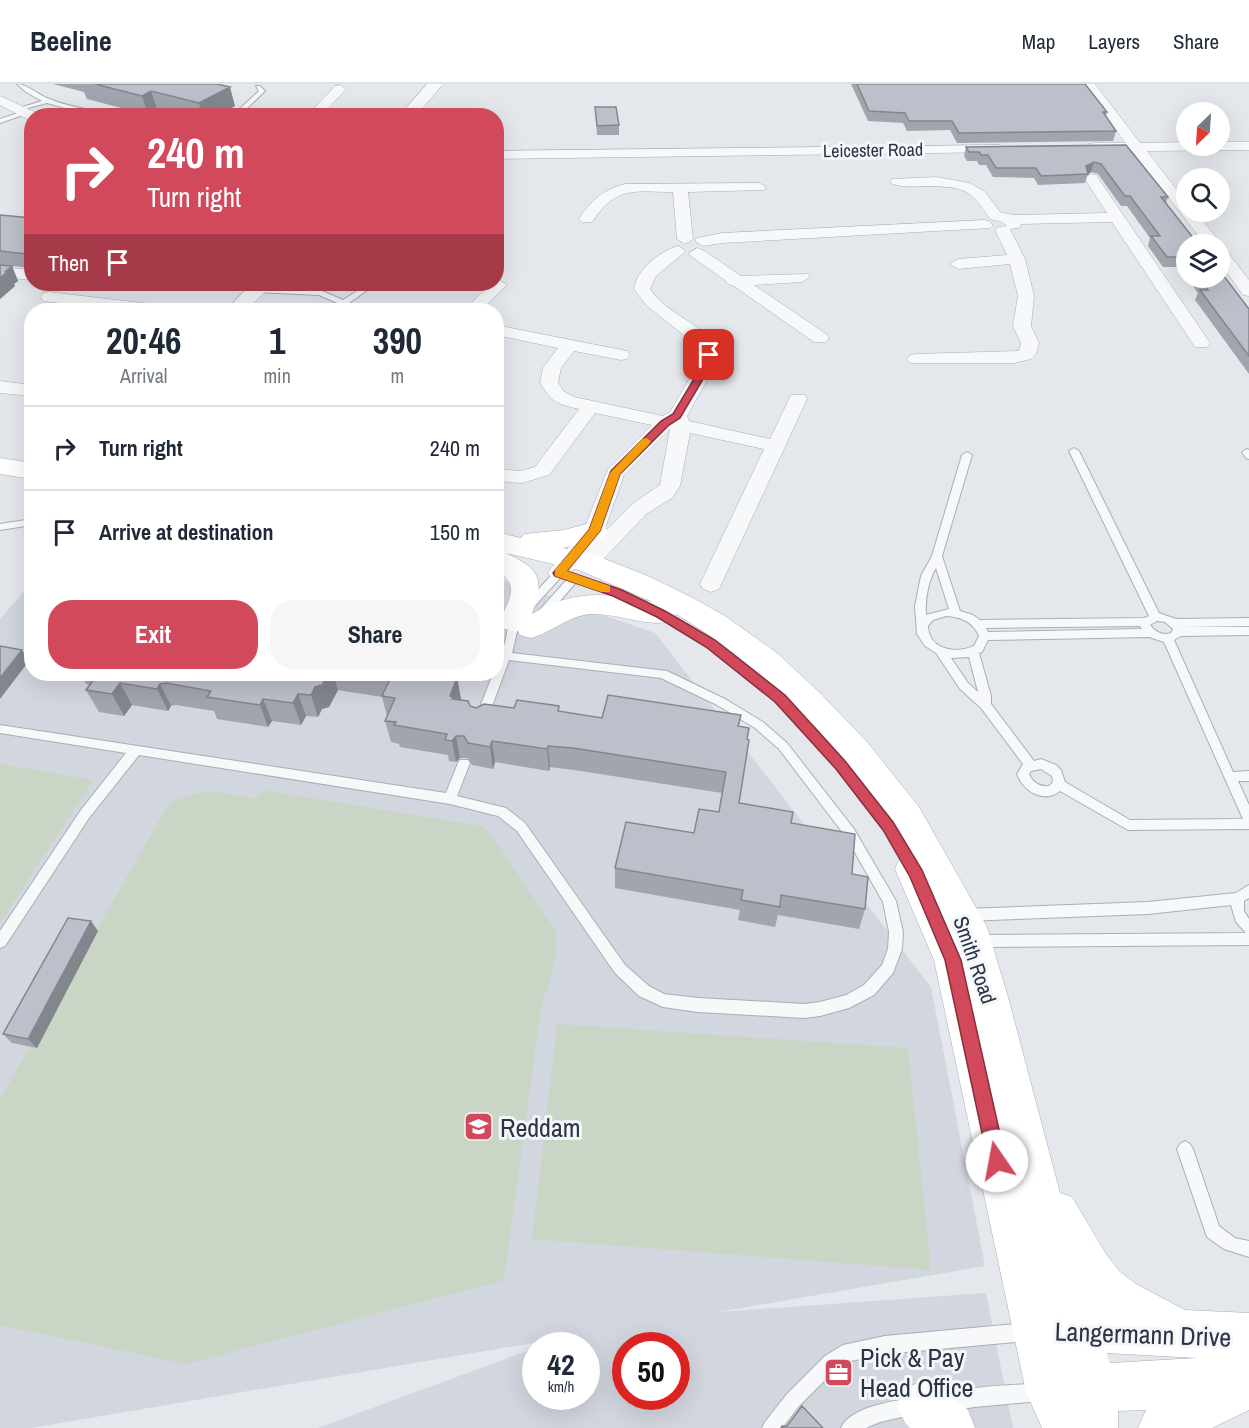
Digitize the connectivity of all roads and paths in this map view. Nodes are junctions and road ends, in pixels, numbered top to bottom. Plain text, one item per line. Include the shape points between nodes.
1 (21, 84) edge
2 (435, 84) edge
3 (1088, 84) edge
4 (258, 87) dead end
5 (340, 89) dead end
6 (0, 100) edge
7 (45, 100) junction
8 (28, 108) edge
9 (68, 108) edge
10 (243, 108) edge
11 (321, 108) edge
12 (414, 108) edge
13 (16, 114) edge
14 (0, 128) edge
15 (1249, 146) edge
16 (1136, 147) junction
17 (1018, 148) edge
18 (1077, 148) edge
19 (504, 154) edge
20 (1092, 178) dead end
21 (897, 182) dead end
22 (680, 187) junction
23 (759, 187) dead end
24 (1176, 197) edge
25 (1116, 217) junction
26 (587, 219) dead end
27 (1196, 222) edge
28 (998, 223) junction
29 (1205, 234) edge
30 (682, 245) junction
31 (700, 247) junction
32 (1017, 259) junction
33 (958, 264) dead end
34 (1230, 265) edge
35 (0, 272) edge
36 (24, 275) edge
37 (802, 277) dead end
38 (734, 280) junction
39 (1246, 283) edge
40 (255, 291) edge
41 (298, 291) edge
42 (314, 291) edge
43 (362, 291) edge
44 (493, 291) edge
45 (318, 293) junction
46 (49, 297) dead end
47 (100, 303) edge
48 (243, 303) edge
49 (344, 303) joint
50 (480, 303) edge
51 (504, 332) edge
52 (820, 338) dead end
53 (1201, 343) dead end
54 (569, 345) junction
55 (621, 356) dead end
56 (916, 359) dead end
57 (0, 387) edge
58 (24, 391) edge
59 (798, 399) dead end
60 (590, 407) junction
61 (675, 422) junction
62 (776, 446) junction
63 (1074, 451) dead end
64 (967, 455) dead end
65 (0, 466) edge
66 (24, 470) edge
67 (504, 476) edge
68 (0, 483) edge
69 (24, 486) edge
70 (605, 499) junction
71 (639, 509) junction
72 (24, 523) edge
73 (0, 527) edge
74 (504, 542) edge
75 (937, 556) junction
76 (582, 557) junction
77 (504, 558) edge
78 (504, 562) edge
79 (711, 584) dead end
80 (956, 612) junction
81 (661, 614) junction
82 (1048, 623) junction
83 (922, 624) junction
84 (978, 624) junction
85 (1150, 624) junction
86 (1247, 626) edge
87 (518, 631) junction
88 (1174, 631) junction
89 (1053, 635) junction
90 (984, 636) junction
91 (940, 651) junction
92 (973, 653) junction
93 (505, 656) joint
94 (496, 681) edge
95 (789, 694) junction
96 (985, 705) junction
97 (480, 724) edge
98 (0, 729) edge
99 (135, 751) junction
100 (464, 763) dead end
101 (1030, 765) junction
102 (1249, 776) edge
103 (1229, 777) junction
104 (1059, 784) junction
105 (450, 799) junction
106 (1249, 818) edge
107 (1249, 824) edge
108 (1244, 894) edge
109 (1249, 928) edge
110 (954, 929) junction
111 (1249, 939) edge
112 (0, 942) edge
113 (1025, 1136) junction
114 (1185, 1149) dead end
115 (1249, 1249) edge
116 (1055, 1329) junction
117 (1179, 1332) junction
118 (1249, 1337) edge
119 (1249, 1379) edge
120 (1249, 1385) edge
121 (1076, 1409) edge
122 (936, 1417) edge
123 (771, 1428) edge
124 (850, 1428) edge
125 (1163, 1428) edge

1 - 7 lane
2 - 12 street
3 - 16 street
4 - 10 lane via 262,91
5 - 11 street
6 - 13 street
7 - 8 lane
7 - 9 lane
13 - 14 lane
15 - 16 street
16 - 18 street
16 - 24 street
17 - 19 street, Leicester Road
20 - 25 street
21 - 28 street via 967,187 980,196
22 - 23 street
22 - 26 street via 619,189 593,207
22 - 30 street
25 - 28 street
25 - 53 street
27 - 29 street
28 - 31 street via 722,238
28 - 32 street
30 - 31 street
30 - 61 street via 641,285 644,294 708,346 708,364
31 - 38 street
32 - 33 street
32 - 56 street via 1026,296 1022,326 1031,346 1028,354 1014,358
34 - 39 street
35 - 36 street
37 - 38 street
38 - 52 street
40 - 48 street
41 - 45 lane
42 - 45 lane
43 - 49 lane
44 - 50 street
45 - 49 lane
46 - 47 street
51 - 54 street
54 - 55 street
54 - 60 street via 549,374 550,388 568,401
57 - 58 street
59 - 62 street
60 - 61 street
60 - 67 street via 542,471 522,477
61 - 62 street
61 - 70 street via 621,466
61 - 71 street via 670,486
62 - 79 street
63 - 85 lane
64 - 75 lane
65 - 66 main road
68 - 69 main road
70 - 71 street
70 - 76 street
71 - 76 street
72 - 73 lane
74 - 76 main road, Smith Road
75 - 80 lane
75 - 83 lane via 926,576 920,606
76 - 77 main road, Smith Road
76 - 81 main road, Smith Road via 617,593
76 - 87 lane
76 - 87 lane
76 - 95 main road, Smith Road via 714,623 765,661
78 - 87 main road via 518,570 526,582
80 - 83 lane via 934,614
80 - 84 lane
81 - 87 main road via 584,604
81 - 95 main road, Smith Road
82 - 84 lane
82 - 85 lane
82 - 89 lane
83 - 91 lane via 926,641
84 - 90 lane
85 - 88 lane via 1165,618
85 - 88 lane via 1158,637
85 - 89 lane
86 - 88 lane
87 - 93 lane
88 - 103 lane
89 - 90 lane
90 - 92 lane via 982,645
91 - 92 lane
91 - 96 lane via 964,686
92 - 96 lane
93 - 105 lane via 663,674 759,725 783,746 825,798 879,881 889,901 896,932 888,969 859,997 812,1010 663,1000 644,991 620,969 521,827 491,808
94 - 97 lane
95 - 110 main road, Smith Road via 855,751 908,817
96 - 101 lane
98 - 99 lane
99 - 105 lane
99 - 112 lane via 85,814
100 - 105 lane
101 - 104 lane via 1052,768
101 - 104 lane via 1023,774 1031,787 1048,792
102 - 103 lane
103 - 106 lane
104 - 107 lane via 1128,825
108 - 109 lane via 1237,906
108 - 110 lane
110 - 111 lane
110 - 113 main road, Smith Road
110 - 116 main road, Smith Road via 953,960
113 - 116 main road, Smith Road
113 - 117 main road via 1056,1214 1078,1254 1104,1288
114 - 115 lane via 1213,1231 1240,1249
116 - 117 main road, Langermann Drive
116 - 121 main road
116 - 123 lane via 885,1345 843,1354 801,1392
117 - 118 main road, Langermann Drive
119 - 121 main road, Langermann Drive
120 - 125 main road
121 - 122 lane via 974,1398
122 - 124 lane via 882,1411

